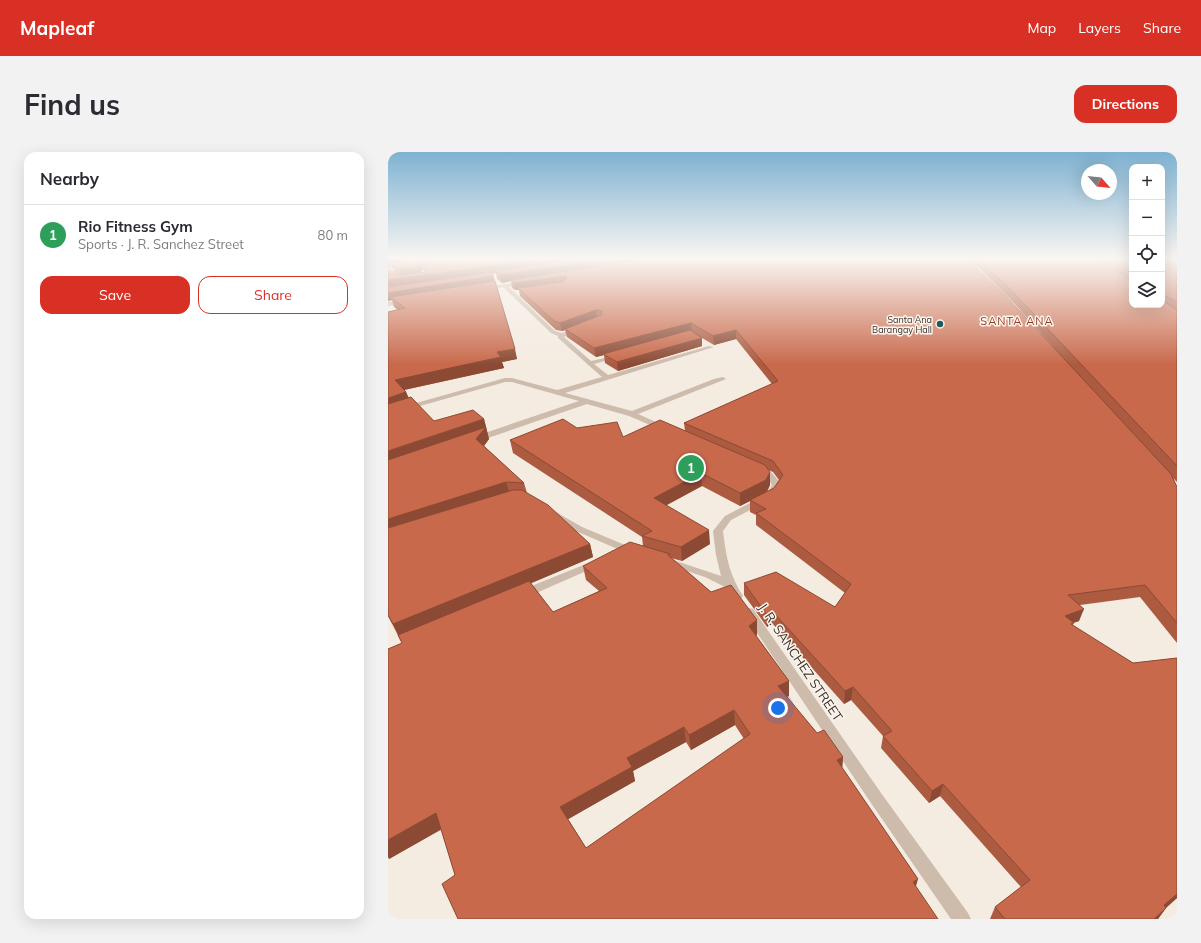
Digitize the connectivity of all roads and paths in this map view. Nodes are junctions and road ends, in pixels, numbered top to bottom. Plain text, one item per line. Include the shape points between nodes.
1 (514, 294) edge
2 (414, 299) edge
3 (388, 304) edge
4 (586, 326) edge
5 (562, 335) junction
6 (704, 343) edge
7 (627, 353) edge
8 (589, 363) junction
9 (607, 378) junction
10 (723, 379) dead end
11 (559, 392) junction
12 (587, 401) junction
13 (388, 413) edge
14 (632, 414) junction
15 (672, 433) edge
16 (469, 442) edge
17 (748, 466) edge
18 (542, 507) edge
19 (626, 550) junction
20 (729, 584) junction
21 (511, 599) edge
22 (962, 919) edge

1 - 5 street via 553,332
2 - 3 street
4 - 5 street
5 - 8 street via 560,337
6 - 9 street via 711,347
7 - 8 street
8 - 9 street
9 - 11 street
10 - 14 street
11 - 12 street
11 - 13 street via 505,380
12 - 14 street
12 - 16 street
14 - 15 street
17 - 20 street via 769,475 777,485 770,496 728,518 718,531
18 - 19 street, J. R. SANCHEZ STREET via 579,529
19 - 20 street, J. R. SANCHEZ STREET via 709,575
19 - 21 street
20 - 22 street, J. R. SANCHEZ STREET

